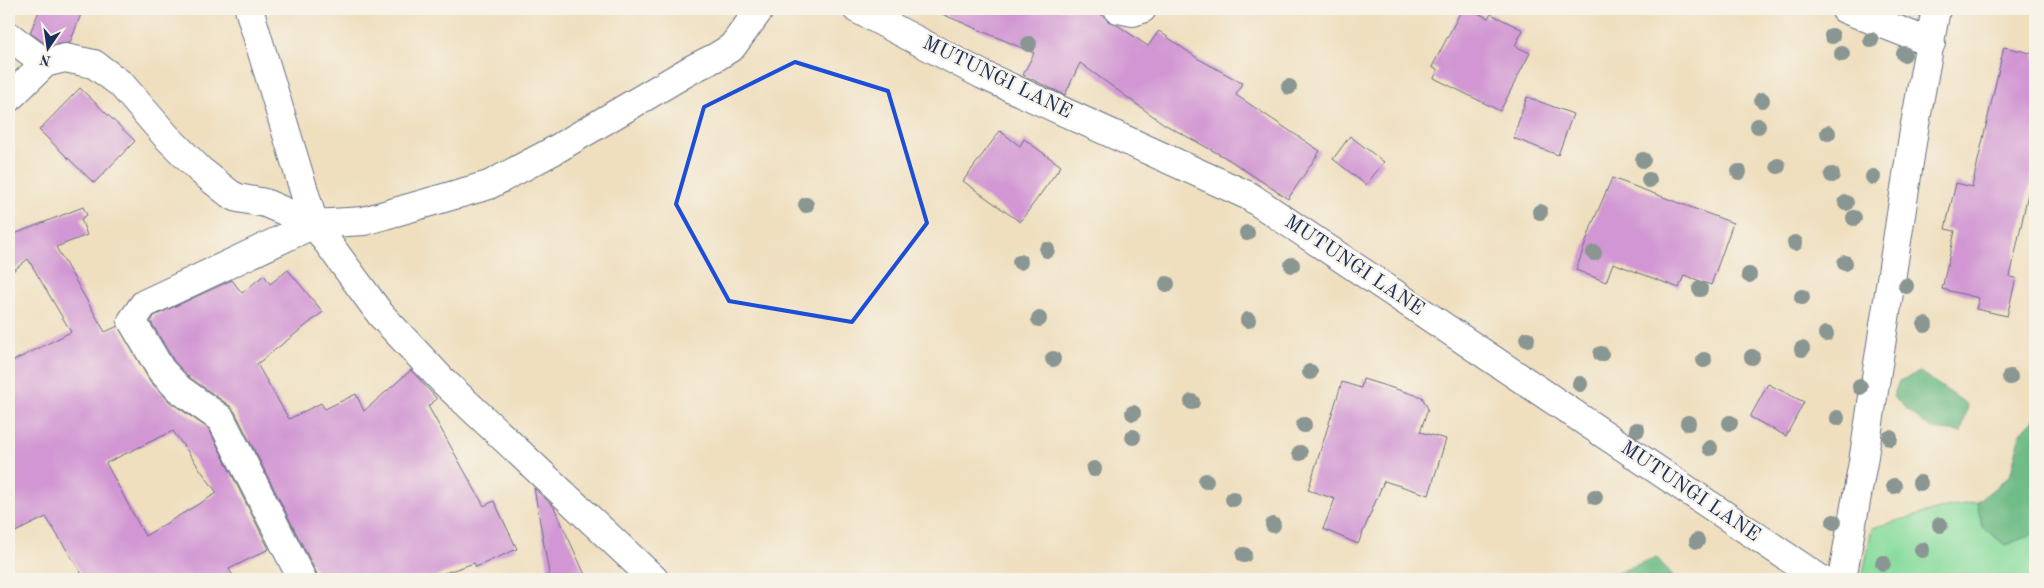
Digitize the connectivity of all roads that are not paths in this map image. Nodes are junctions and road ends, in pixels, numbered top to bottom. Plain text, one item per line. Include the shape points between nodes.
1 (249, 9) edge
2 (760, 9) edge
3 (857, 9) edge
4 (1118, 9) edge
5 (1142, 9) edge
6 (1845, 9) edge
7 (1936, 9) edge
8 (9, 36) edge
9 (1931, 42) junction
10 (45, 63) junction
11 (9, 98) edge
12 (314, 224) junction
13 (302, 579) edge
14 (654, 579) edge
15 (1820, 579) edge
16 (1842, 579) edge

1 - 12 street
2 - 12 street via 732,47 488,185 364,221
3 - 15 street, MUTUNGI LANE via 983,75 1250,196
4 - 5 street via 1132,12
6 - 9 street
7 - 9 street
8 - 10 street
9 - 16 street
10 - 11 street
10 - 12 street via 65,58 94,64 121,84 166,136 230,194 265,203
12 - 13 street via 144,304 132,321 161,370 220,420
12 - 14 street via 381,315 443,381

